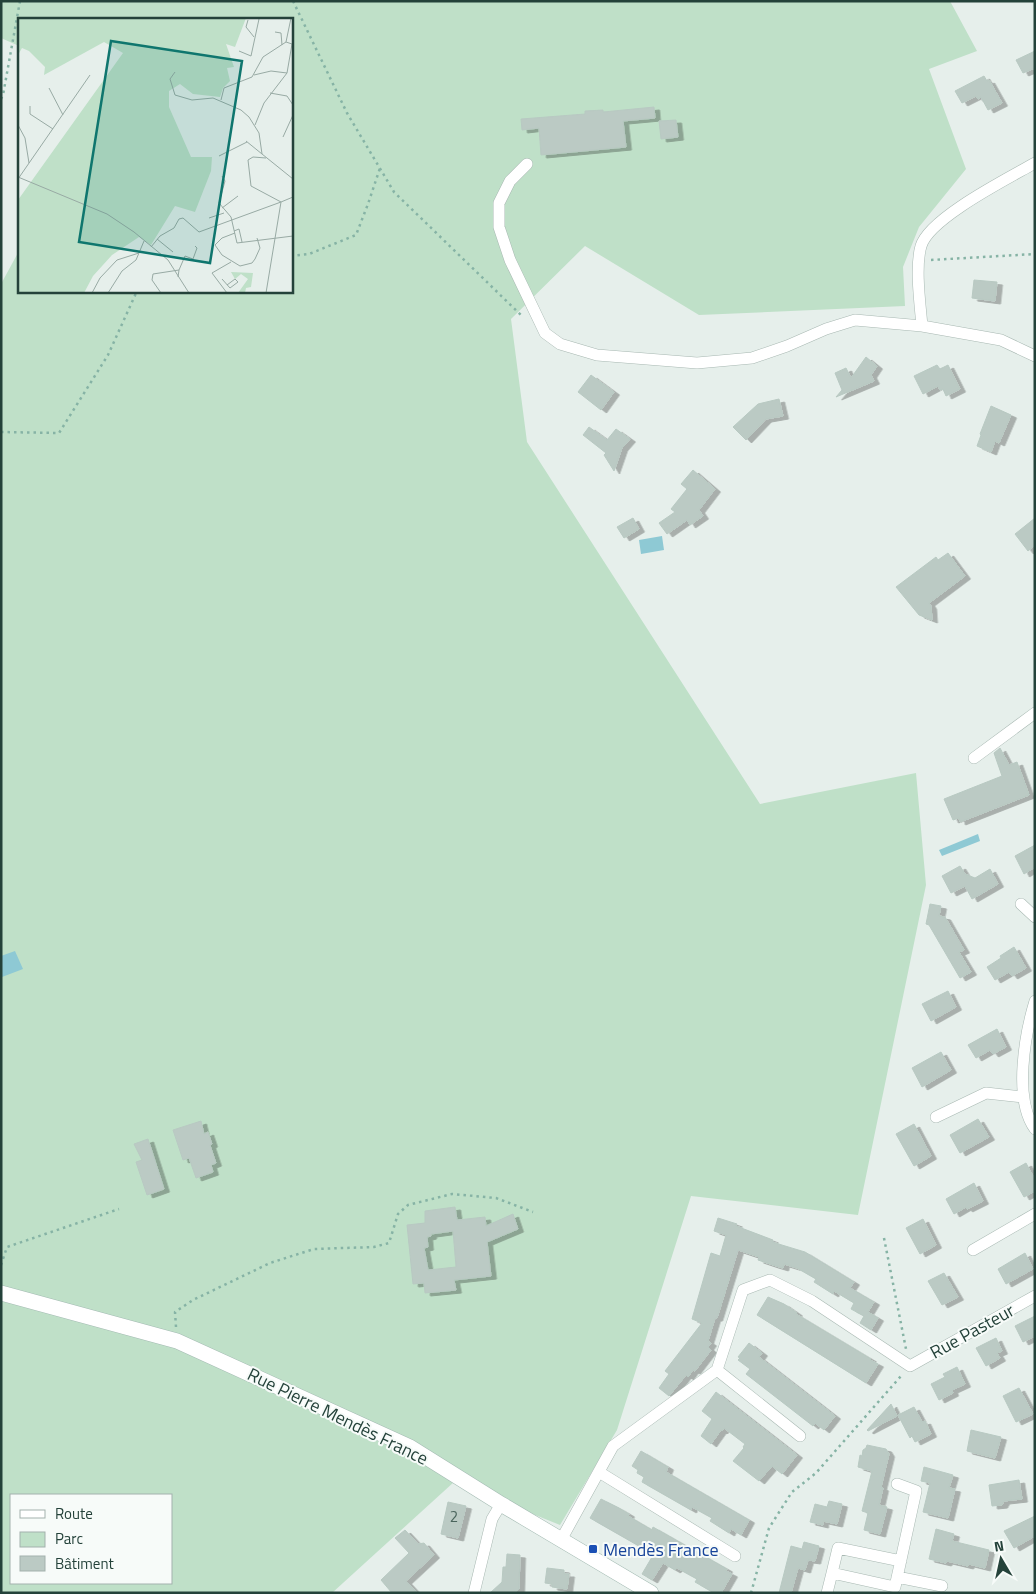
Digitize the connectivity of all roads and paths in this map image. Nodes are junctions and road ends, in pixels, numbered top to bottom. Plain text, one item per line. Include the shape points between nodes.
1 (20, 1) edge
2 (293, 1) edge
3 (1, 99) edge
4 (1035, 163) edge
5 (526, 164) dead end
6 (380, 168) junction
7 (1035, 254) edge
8 (292, 256) edge
9 (918, 260) junction
10 (137, 292) edge
11 (526, 320) dead end
12 (922, 326) junction
13 (1035, 356) edge
14 (1, 432) edge
15 (1035, 713) edge
16 (974, 758) dead end
17 (1021, 904) dead end
18 (1035, 917) edge
19 (1035, 1001) edge
20 (1023, 1097) junction
21 (936, 1117) dead end
22 (1035, 1129) edge
23 (119, 1209) dead end
24 (533, 1212) dead end
25 (1035, 1214) edge
26 (884, 1238) dead end
27 (972, 1250) dead end
28 (1, 1265) edge
29 (1, 1293) edge
30 (1035, 1296) edge
31 (177, 1341) junction
32 (910, 1366) junction
33 (717, 1370) junction
34 (800, 1436) dead end
35 (599, 1472) junction
36 (897, 1484) dead end
37 (500, 1504) junction
38 (561, 1540) junction
39 (735, 1556) dead end
40 (901, 1561) junction
41 (832, 1573) junction
42 (897, 1577) junction
43 (942, 1586) dead end
44 (474, 1593) edge
45 (650, 1593) edge
46 (752, 1593) edge
47 (827, 1593) edge

1 - 3 path
2 - 6 path via 346,113
4 - 9 street via 966,202 931,230 921,244
5 - 12 street via 510,181 499,203 498,228 546,333 560,344 597,355 697,363 752,358 856,320
6 - 8 path via 356,235 309,254
6 - 11 path via 394,192
7 - 9 path
9 - 12 street
10 - 14 path via 108,356 59,433
12 - 13 street via 1001,340
15 - 16 street
17 - 18 street
19 - 20 street via 1023,1058
20 - 21 street via 986,1093
20 - 22 street via 1029,1121
23 - 28 path via 7,1247
24 - 31 path via 496,1198 452,1194 408,1205 398,1214 389,1243 374,1247 314,1249 270,1263 193,1300 175,1312
25 - 27 street
26 - 32 path
29 - 31 street, Rue Pierre Mendès France
30 - 32 street, Rue Pasteur
31 - 37 street, Rue Pierre Mendès France via 410,1446
32 - 33 street via 812,1301 770,1280 743,1290
32 - 46 path via 816,1473 792,1492 769,1528
33 - 34 street
33 - 35 street via 613,1446
35 - 38 street
35 - 39 street
36 - 40 street via 916,1491
37 - 38 street, Rue Pierre Mendès France
37 - 44 street via 492,1519
38 - 45 street, Rue Pierre Mendès France
40 - 41 street via 838,1548
40 - 42 street
41 - 42 street via 895,1587
41 - 47 street
42 - 43 street

